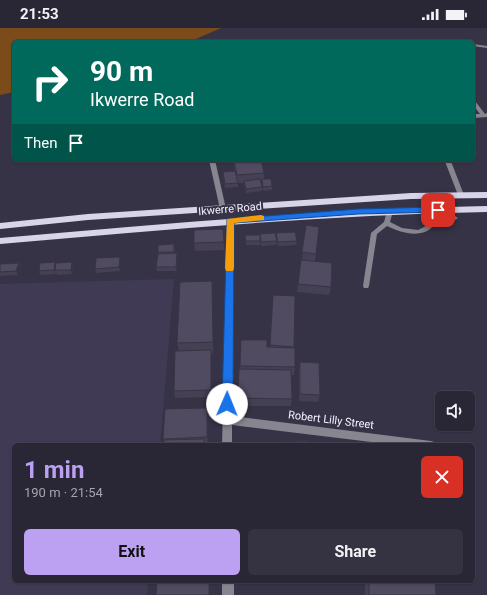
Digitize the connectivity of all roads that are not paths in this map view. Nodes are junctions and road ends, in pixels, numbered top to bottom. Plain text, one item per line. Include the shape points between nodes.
1 (475, 46) edge
2 (487, 47) edge
3 (475, 104) edge
4 (485, 115) edge
5 (475, 116) edge
6 (212, 162) edge
7 (448, 162) edge
8 (487, 195) edge
9 (461, 196) junction
10 (223, 209) junction
11 (487, 209) edge
12 (390, 211) junction
13 (455, 218) dead end
14 (230, 221) junction
15 (387, 223) junction
16 (0, 226) edge
17 (0, 241) edge
18 (366, 286) dead end
19 (227, 420) junction
20 (227, 443) edge
21 (415, 443) edge
22 (228, 583) edge
23 (228, 595) edge

1 - 2 lane
3 - 4 lane
4 - 5 lane
6 - 10 lane
7 - 9 lane
8 - 9 main road, Ikwerre Road
9 - 10 main road, Ikwerre Road via 403,197
10 - 16 main road, Ikwerre Road
11 - 12 main road, Ikwerre Road
12 - 14 main road, Ikwerre Road
12 - 15 lane
13 - 15 lane via 435,222 418,232 401,230
14 - 17 main road, Ikwerre Road
14 - 19 street
15 - 18 lane via 374,233
19 - 20 street
19 - 21 street, Robert Lilly Street
22 - 23 street

